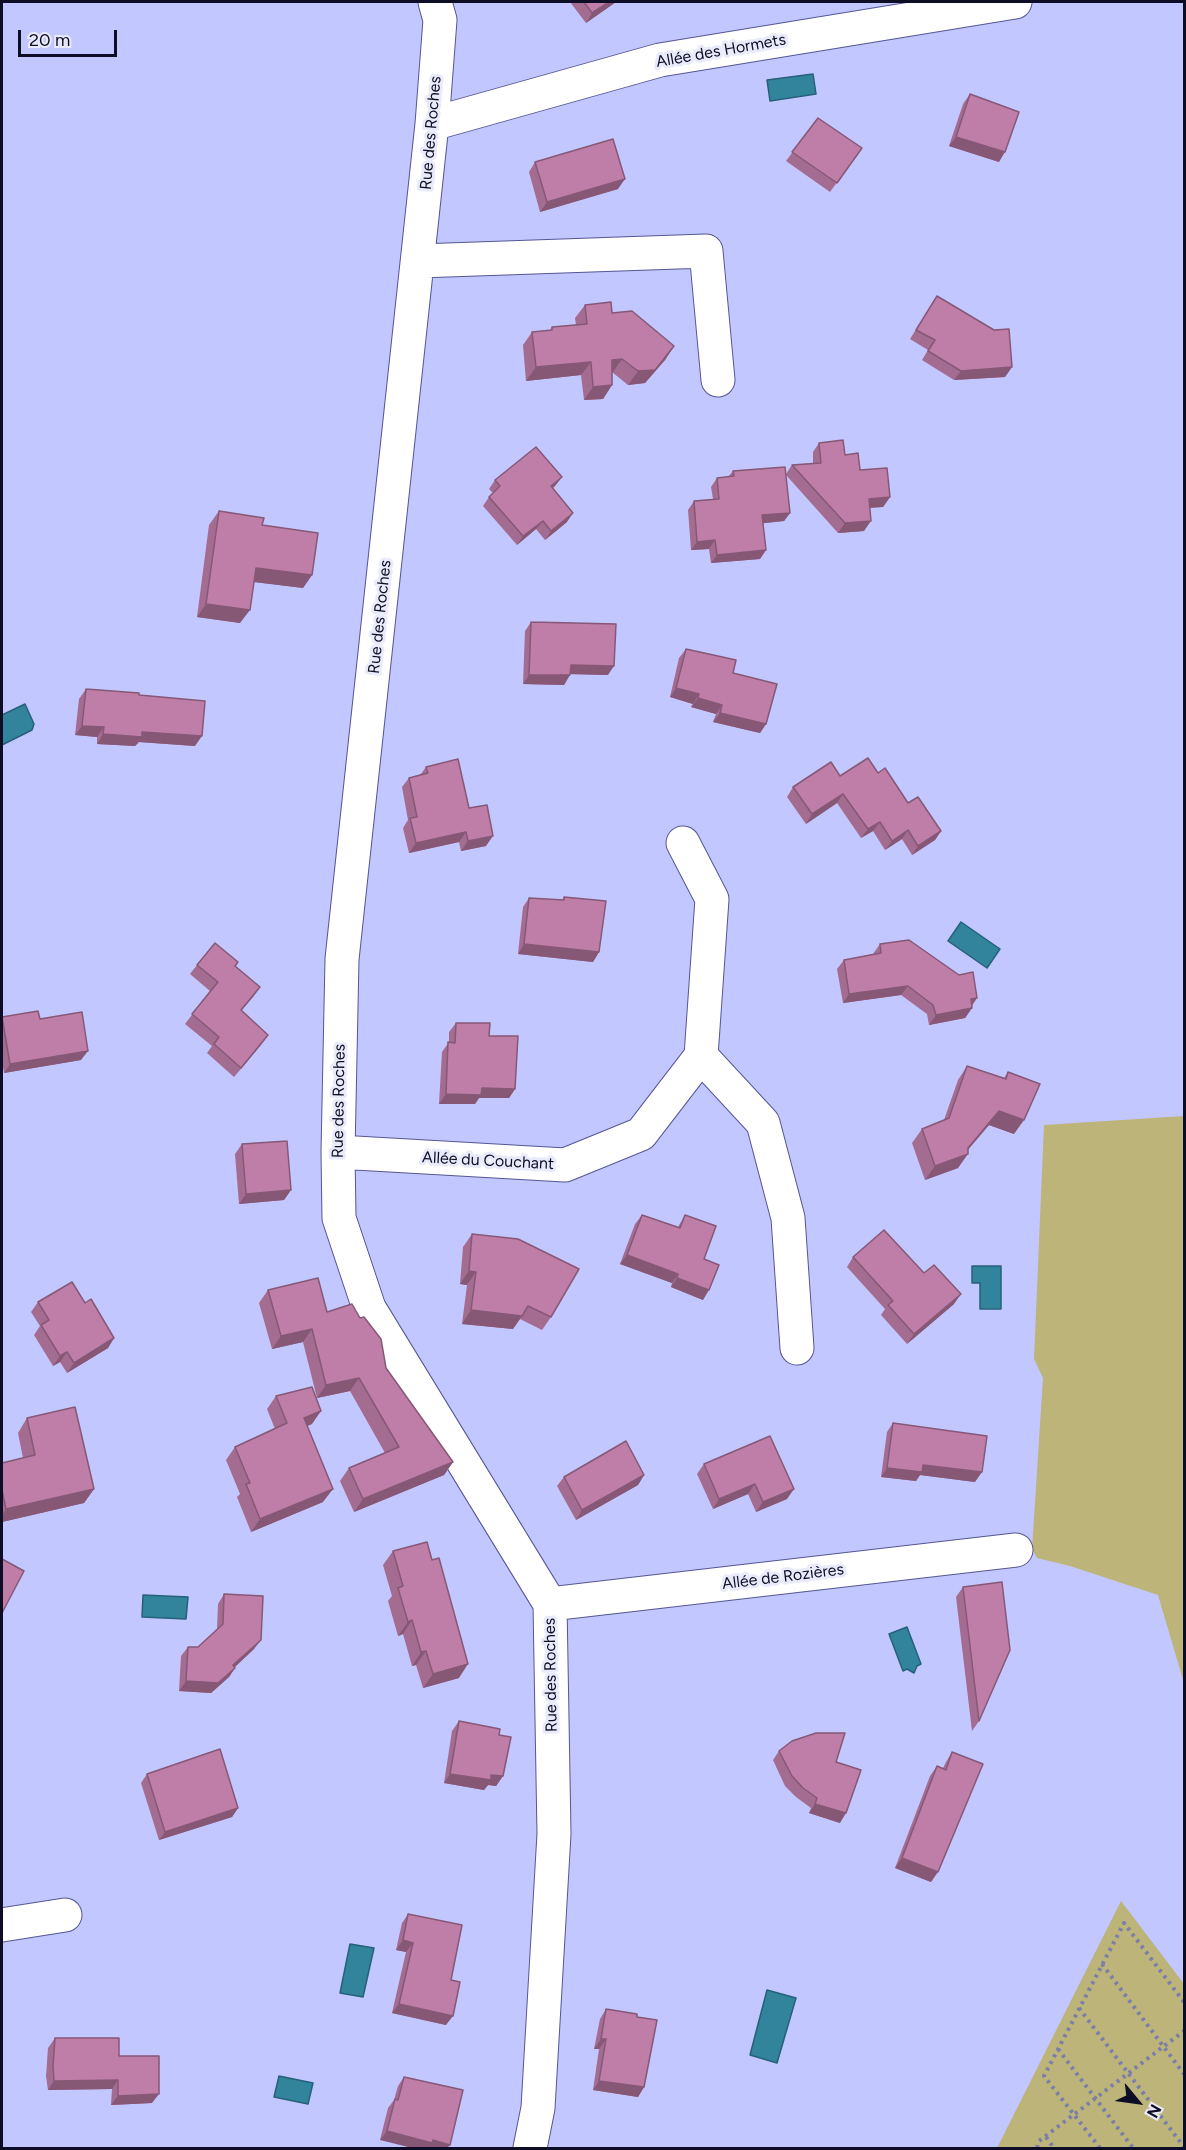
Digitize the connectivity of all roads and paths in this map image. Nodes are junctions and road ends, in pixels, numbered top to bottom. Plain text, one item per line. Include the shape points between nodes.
1 (435, 2) edge
2 (1015, 2) edge
3 (432, 124) junction
4 (419, 261) junction
5 (717, 380) dead end
6 (683, 843) dead end
7 (701, 1056) junction
8 (338, 1152) junction
9 (797, 1348) dead end
10 (1016, 1550) dead end
11 (550, 1604) junction
12 (65, 1915) dead end
13 (2, 1925) edge
14 (1102, 1964) junction
15 (1185, 2002) edge
16 (1079, 2008) junction
17 (1185, 2031) edge
18 (1164, 2046) junction
19 (1058, 2049) junction
20 (1128, 2073) junction
21 (1185, 2074) edge
22 (1095, 2099) junction
23 (1074, 2115) junction
24 (1046, 2137) junction
25 (1185, 2147) edge
26 (530, 2148) edge
27 (1037, 2148) edge
28 (1054, 2148) edge
29 (1100, 2148) edge
30 (1133, 2148) edge

1 - 3 street, Rue des Roches via 440,20
2 - 3 street, Allée des Hormets via 660,60
3 - 4 street, Rue des Roches
4 - 5 street via 706,251
4 - 8 street, Rue des Roches via 342,959
6 - 7 street via 712,899
7 - 8 street, Allée du Couchant via 641,1134 565,1165
7 - 9 street via 763,1123 788,1218
8 - 11 street, Rue des Roches via 339,1218 369,1308
10 - 11 street, Allée de Rozières
11 - 26 street, Rue des Roches via 554,1834 538,2109
12 - 13 street
14 - 15 path via 1124,1923
14 - 16 path
14 - 18 path
16 - 19 path
16 - 20 path
17 - 18 path
18 - 20 path
18 - 21 path
19 - 22 path
19 - 23 path via 1044,2076
20 - 22 path
20 - 25 path
22 - 23 path
22 - 30 path
23 - 24 path
23 - 29 path
24 - 27 path
24 - 28 path

